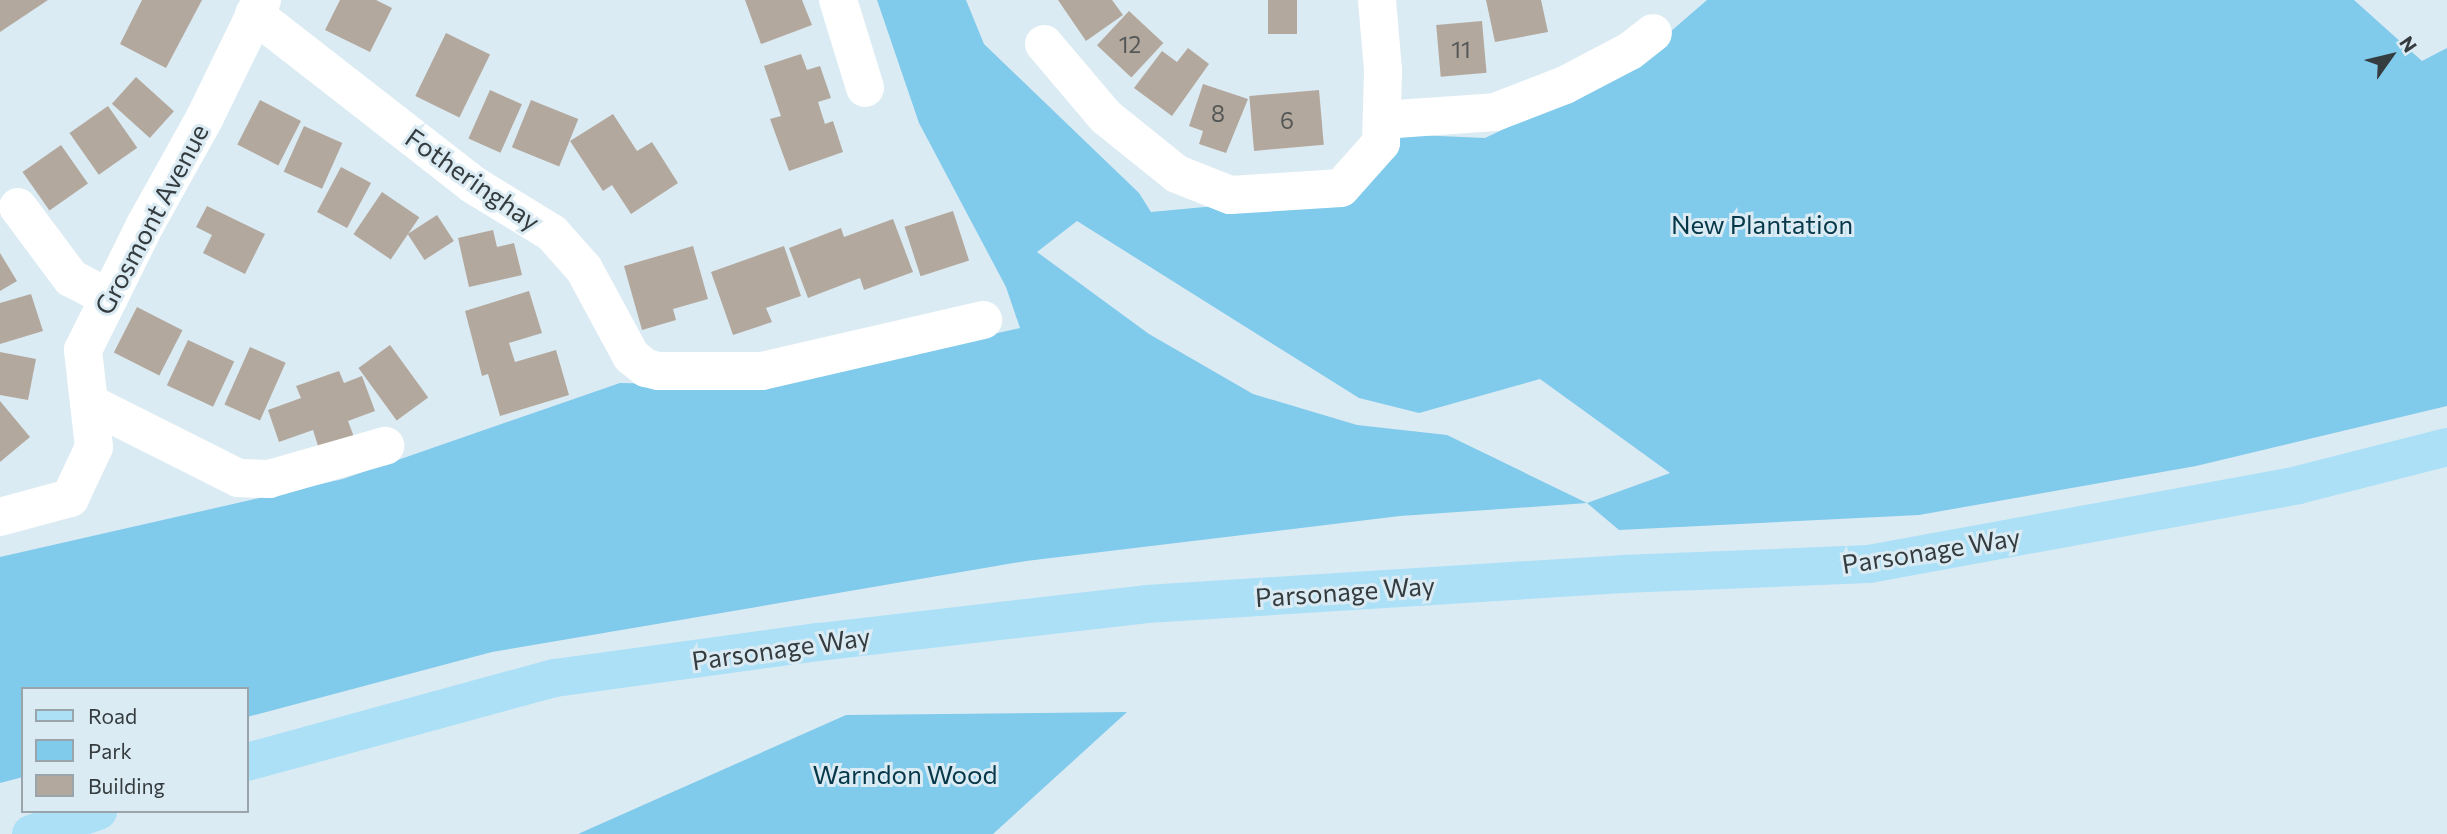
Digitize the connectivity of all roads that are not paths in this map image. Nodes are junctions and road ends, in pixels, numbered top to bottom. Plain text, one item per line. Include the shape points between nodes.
1 (838, 0) edge
2 (1377, 0) edge
3 (258, 7) edge
4 (1653, 33) dead end
5 (1044, 44) dead end
6 (865, 88) dead end
7 (1382, 120) junction
8 (18, 207) dead end
9 (109, 298) junction
10 (982, 320) dead end
11 (89, 404) junction
12 (385, 446) dead end
13 (2447, 447) edge
14 (0, 517) edge
15 (248, 762) edge
16 (92, 813) edge
17 (31, 834) edge

1 - 6 street
2 - 7 street
3 - 9 street, Grosmont Avenue
3 - 10 street, Fotheringhay via 472,184 552,233 584,269 631,356 646,368 762,371
4 - 7 street via 1630,51 1565,85 1495,112
5 - 7 street via 1106,117 1177,174 1230,195 1341,188 1381,144
8 - 9 street via 71,278
9 - 11 street, Grosmont Avenue via 83,350
11 - 12 street via 238,478 269,480
11 - 14 street, Grosmont Avenue via 94,447 70,498
13 - 15 main road, Parsonage Way via 2298,485 1869,564 1147,604 555,678
16 - 17 main road

